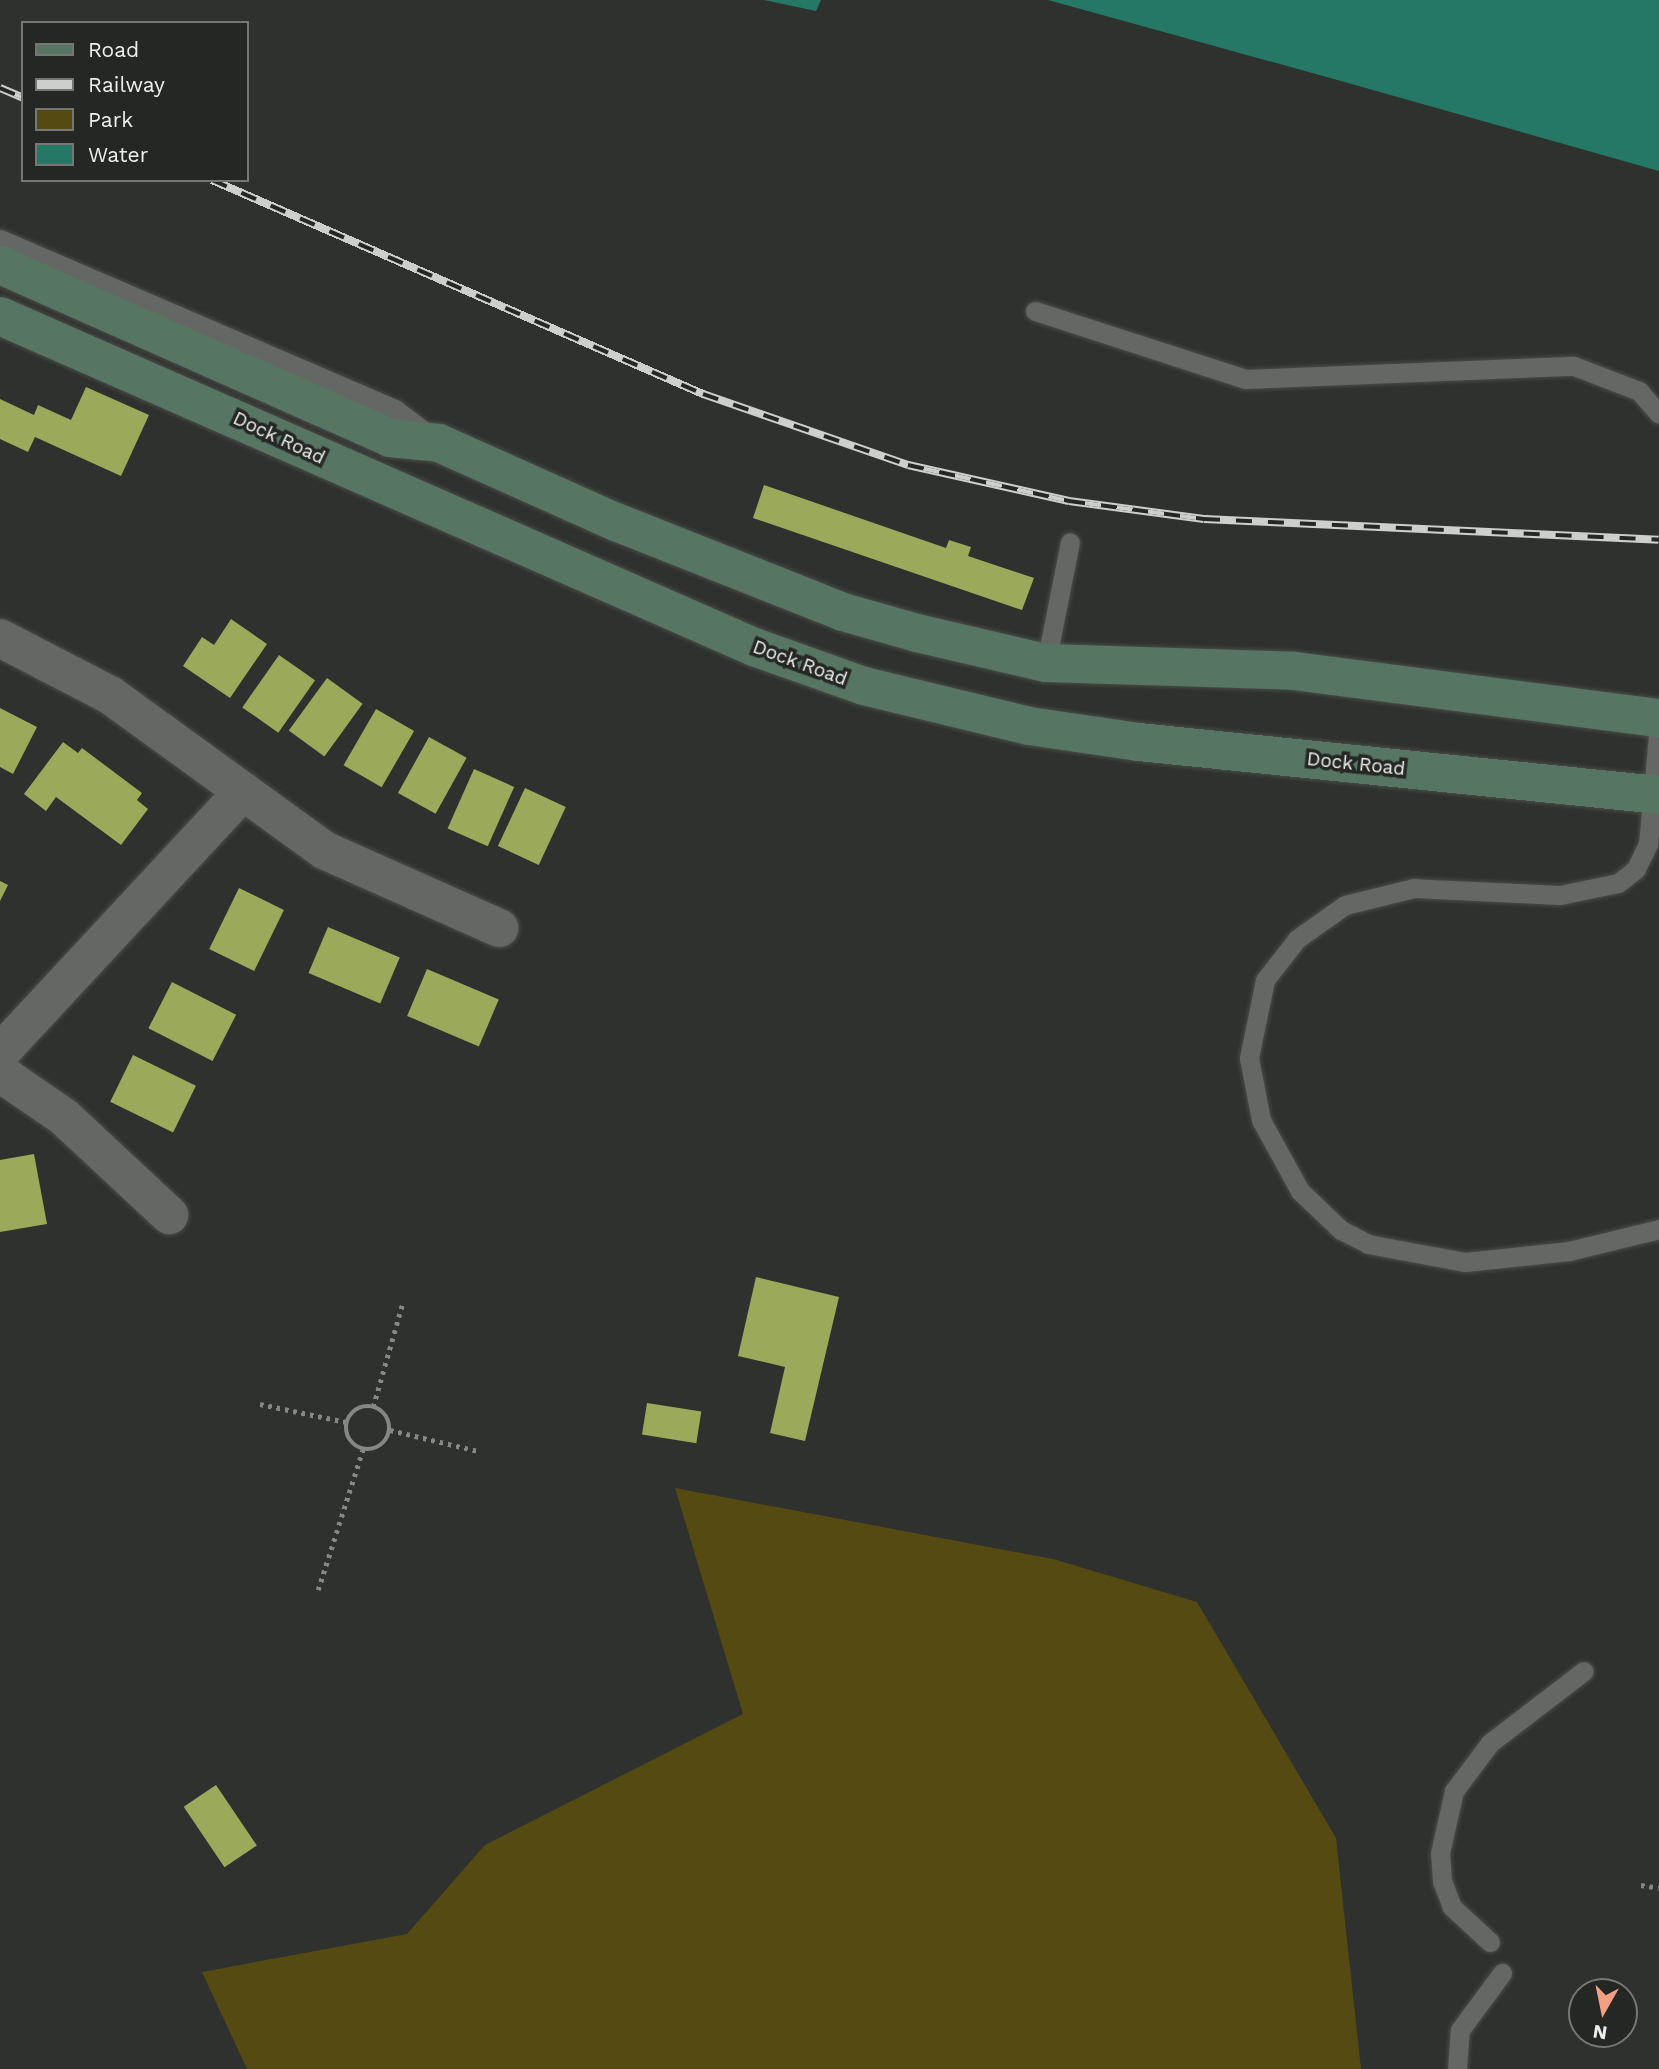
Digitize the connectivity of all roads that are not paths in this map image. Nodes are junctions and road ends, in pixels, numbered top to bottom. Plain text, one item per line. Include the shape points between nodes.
1 (0, 239) edge
2 (0, 265) edge
3 (1035, 312) dead end
4 (0, 316) edge
5 (1659, 414) edge
6 (439, 443) junction
7 (1070, 542) dead end
8 (0, 638) edge
9 (1046, 663) junction
10 (1659, 719) edge
11 (1659, 724) edge
12 (241, 794) junction
13 (1656, 795) edge
14 (499, 928) dead end
15 (0, 1053) edge
16 (0, 1073) edge
17 (169, 1215) dead end
18 (1659, 1229) edge
19 (1584, 1671) dead end
20 (1490, 1942) dead end
21 (1502, 1973) dead end
22 (1457, 2069) edge

1 - 6 lane via 395,409
2 - 6 main road via 390,438
3 - 5 lane via 1244,379 1574,366 1639,391
4 - 13 main road, Dock Road via 754,648 864,686 1029,726 1139,742
6 - 9 main road via 843,612
7 - 9 lane
8 - 12 street via 110,695
9 - 10 main road via 1295,671
11 - 13 lane
12 - 14 street via 324,850
12 - 15 street
13 - 18 lane via 1642,862 1618,883 1560,895 1395,890 1345,905 1319,920 1265,980 1249,1058 1261,1120 1289,1174 1319,1213 1368,1244 1432,1260 1476,1261 1569,1251
16 - 17 street via 64,1117
19 - 20 lane via 1490,1743 1454,1791 1440,1853 1442,1881 1452,1906
21 - 22 lane via 1460,2030

